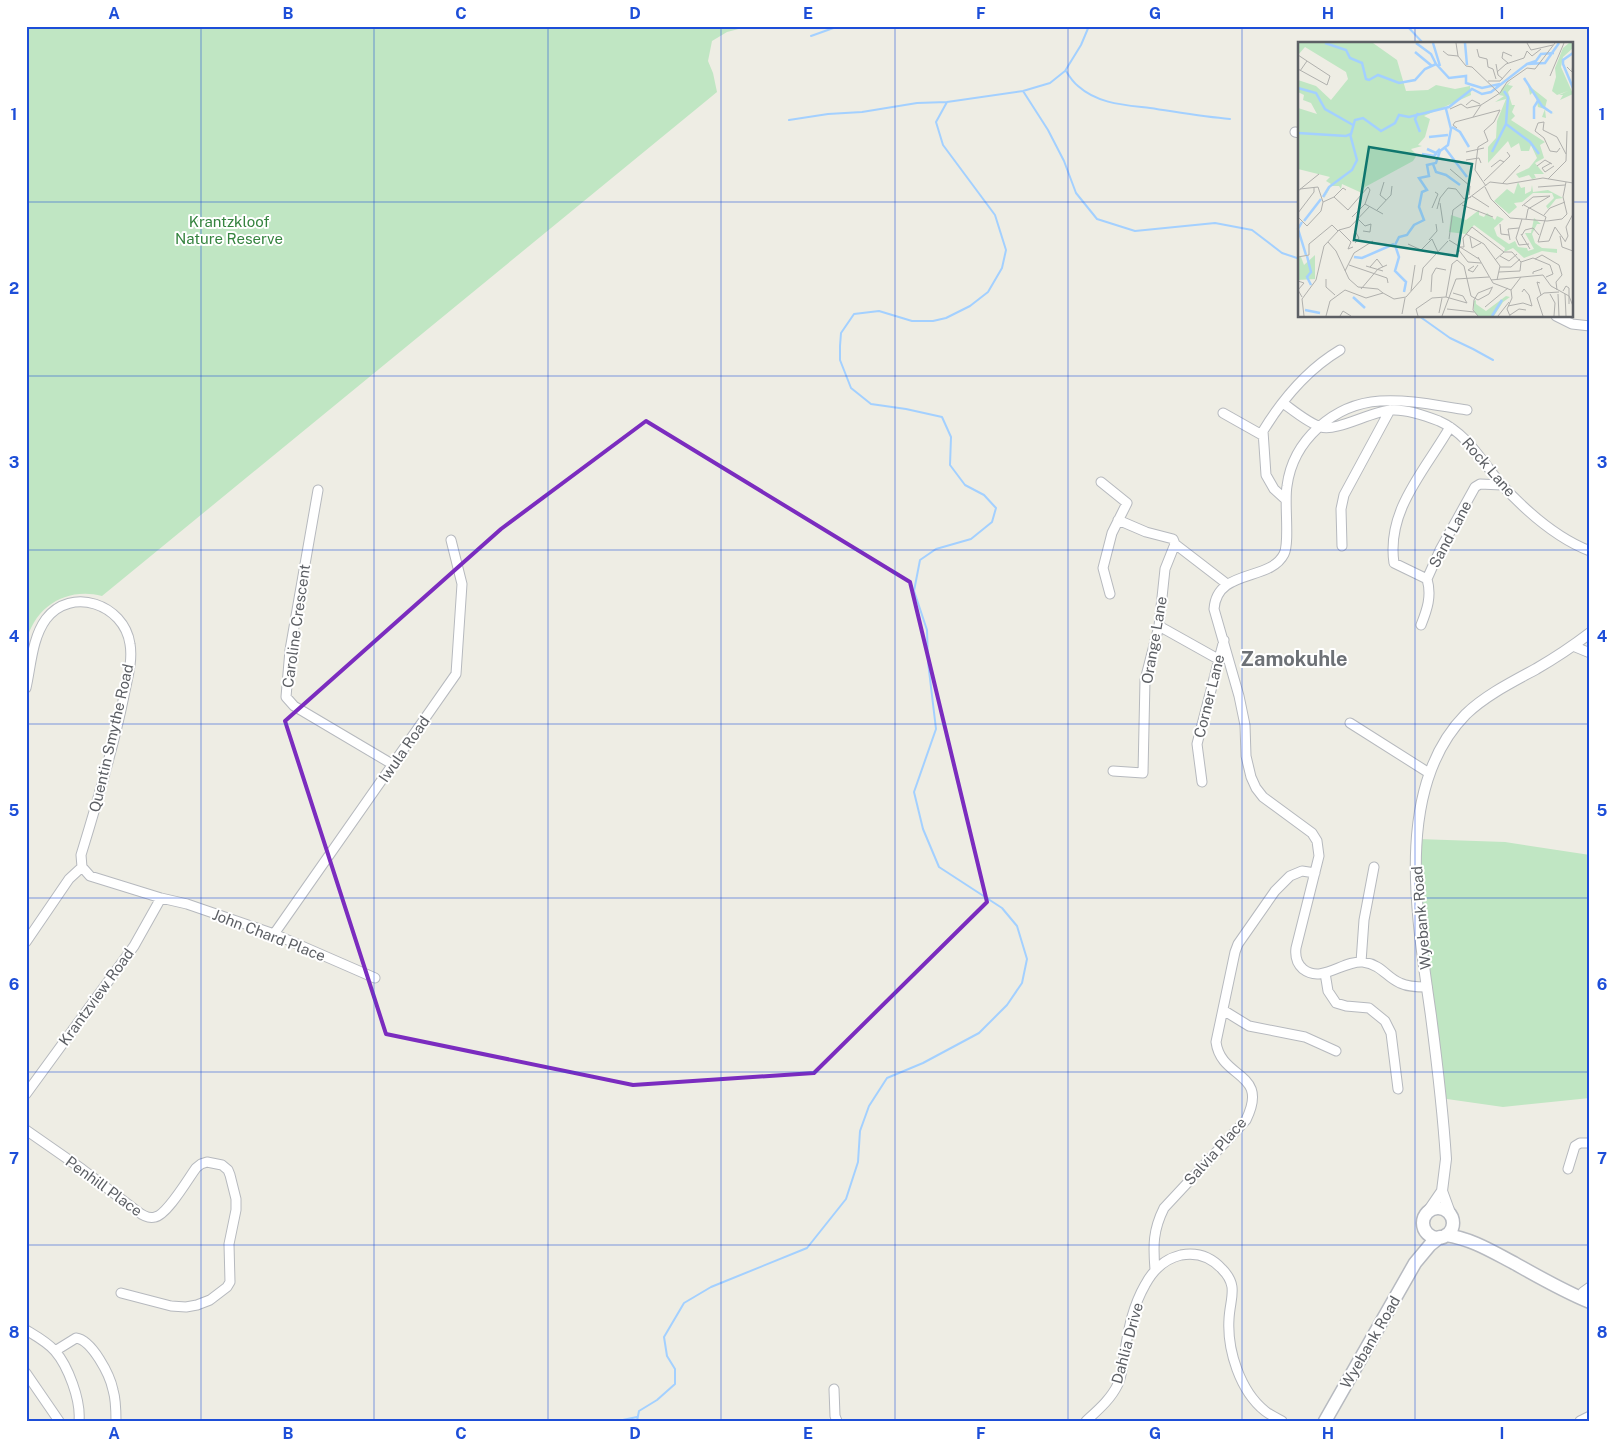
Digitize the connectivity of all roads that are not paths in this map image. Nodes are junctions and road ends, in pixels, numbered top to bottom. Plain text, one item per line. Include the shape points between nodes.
1 (1560, 318) edge
2 (1590, 326) edge
3 (1340, 350) dead end
4 (1282, 403) junction
5 (1390, 410) junction
6 (1467, 410) dead end
7 (1223, 413) dead end
8 (1319, 426) junction
9 (1450, 426) junction
10 (1262, 435) junction
11 (1102, 482) dead end
12 (1502, 485) junction
13 (318, 490) dead end
14 (1285, 499) junction
15 (1118, 520) junction
16 (451, 540) dead end
17 (1174, 541) junction
18 (1342, 546) dead end
19 (1590, 551) edge
20 (1427, 579) junction
21 (1227, 584) junction
22 (1110, 594) dead end
23 (1421, 625) dead end
24 (1159, 626) junction
25 (1590, 633) edge
26 (1224, 640) junction
27 (1573, 646) junction
28 (1590, 653) edge
29 (1218, 659) junction
30 (26, 688) edge
31 (1350, 723) dead end
32 (392, 764) junction
33 (1113, 771) dead end
34 (1429, 773) junction
35 (1202, 782) dead end
36 (82, 867) junction
37 (1374, 868) dead end
38 (1315, 873) junction
39 (161, 898) junction
40 (274, 934) junction
41 (26, 942) edge
42 (1362, 962) junction
43 (1325, 973) junction
44 (375, 978) dead end
45 (1427, 987) junction
46 (1223, 1010) junction
47 (1336, 1051) dead end
48 (1398, 1089) dead end
49 (26, 1094) edge
50 (26, 1130) edge
51 (1590, 1143) edge
52 (1568, 1169) dead end
53 (1442, 1191) junction
54 (1430, 1210) junction
55 (1451, 1217) junction
56 (1424, 1230) junction
57 (1443, 1236) junction
58 (1481, 1245) junction
59 (1415, 1264) junction
60 (1155, 1270) junction
61 (1590, 1286) edge
62 (121, 1292) dead end
63 (1585, 1300) edge
64 (26, 1330) edge
65 (55, 1351) junction
66 (26, 1373) edge
67 (834, 1389) dead end
68 (1590, 1416) edge
69 (59, 1421) edge
70 (79, 1421) edge
71 (116, 1421) edge
72 (837, 1421) edge
73 (1086, 1421) edge
74 (1282, 1421) edge
75 (1325, 1421) edge
76 (1580, 1421) edge

1 - 2 street via 1572,324
3 - 4 street via 1320,364
4 - 8 street
4 - 10 street
5 - 8 street, Rock Lane via 1330,428
5 - 9 street, Rock Lane via 1406,411
5 - 18 street via 1344,495
6 - 8 street via 1380,401 1336,414
7 - 10 street
8 - 14 street via 1299,450 1288,478
9 - 12 street, Rock Lane via 1469,442
9 - 20 street via 1398,515 1394,563
10 - 14 street via 1266,475 1269,483
11 - 15 street via 1126,503
12 - 19 street, Rock Lane via 1548,528
12 - 20 street, Sand Lane via 1480,484 1475,487
13 - 32 street, Caroline Crescent via 290,650 286,698 292,705
14 - 21 street via 1284,553 1275,563
15 - 17 street
15 - 22 street via 1103,568
16 - 32 street, Iwula Road via 462,584 457,672
17 - 21 street
17 - 24 street, Orange Lane via 1165,569
20 - 23 street via 1429,598
21 - 26 street via 1214,600
24 - 29 street
24 - 33 street, Orange Lane via 1145,680 1143,773
25 - 27 street, Wyebank Road
26 - 29 street, Corner Lane
26 - 38 street via 1245,725 1246,756 1251,777 1263,797 1316,838 1319,856
27 - 28 street
27 - 34 street, Wyebank Road via 1488,697 1467,714 1444,743
29 - 35 street, Corner Lane via 1197,744
30 - 36 street, Quentin Smythe Road via 39,630 59,608 92,603 112,612 123,624 130,642 129,670 81,855
31 - 34 street
32 - 40 street, Iwula Road
34 - 45 street, Wyebank Road via 1421,810 1415,884
36 - 39 street via 90,876
36 - 41 street via 69,879
37 - 42 street via 1364,920
38 - 43 street via 1295,955 1301,967 1312,973
38 - 46 street, Salvia Place via 1302,871 1290,876 1246,931 1235,952
39 - 40 street, John Chard Place
39 - 49 street, Krantzview Road via 134,946
40 - 44 street, John Chard Place
42 - 43 street
42 - 45 street via 1376,966 1399,983
43 - 48 street via 1328,991 1336,1003 1369,1008 1385,1021 1391,1033
45 - 53 street, Wyebank Road via 1445,1148
46 - 47 street via 1249,1026 1305,1037
46 - 60 street, Salvia Place via 1217,1031 1217,1049 1222,1060 1252,1089 1252,1106 1246,1120 1164,1208 1154,1238
50 - 62 street, Penhill Place via 144,1216 156,1217 165,1211 202,1164 215,1163 228,1170 237,1205 229,1244 230,1282 227,1287 210,1300 186,1307
51 - 52 street via 1575,1146
53 - 54 street, Wyebank Road
53 - 55 street, Wyebank Road
54 - 55 main road via 1440,1208
54 - 56 main road via 1423,1219
55 - 57 main road via 1451,1229
55 - 58 main road
56 - 57 main road via 1431,1236
56 - 59 main road, Wyebank Road
57 - 58 main road via 1464,1238
57 - 59 main road, Wyebank Road via 1430,1245
58 - 63 main road
59 - 75 main road, Wyebank Road
60 - 73 street, Dahlia Drive via 1132,1312 1118,1385
60 - 74 street, Dahlia Drive via 1174,1257 1194,1254 1216,1262 1225,1272 1233,1289 1229,1329 1238,1374 1265,1411
61 - 63 street via 1583,1292
64 - 65 street
65 - 70 street via 76,1392
65 - 71 street via 76,1338 93,1350 113,1389
66 - 69 street
67 - 72 street
68 - 76 street

